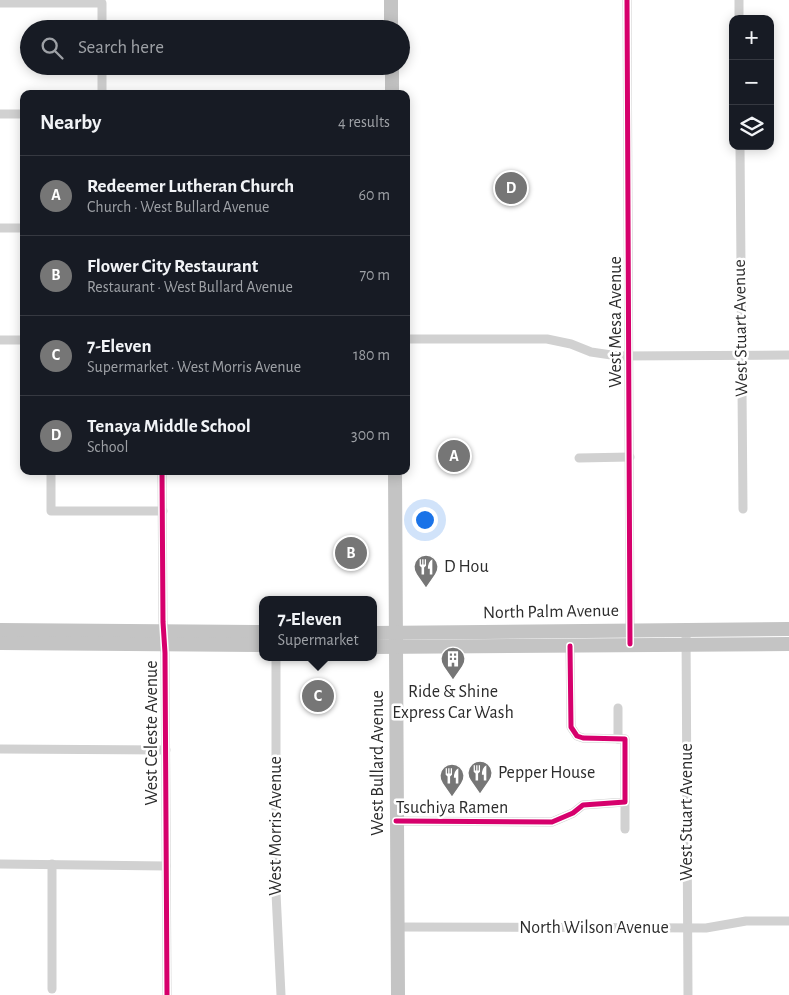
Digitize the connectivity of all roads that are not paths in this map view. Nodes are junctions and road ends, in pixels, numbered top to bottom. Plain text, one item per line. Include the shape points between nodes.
1 (391, 0) edge
2 (627, 0) edge
3 (738, 0) edge
4 (0, 3) edge
5 (739, 15) edge
6 (102, 20) edge
7 (391, 20) edge
8 (102, 75) edge
9 (392, 75) edge
10 (102, 90) edge
11 (392, 90) edge
12 (0, 114) edge
13 (20, 114) edge
14 (740, 150) edge
15 (0, 228) edge
16 (20, 228) edge
17 (410, 339) edge
18 (0, 340) edge
19 (20, 340) edge
20 (630, 355) junction
21 (741, 355) junction
22 (789, 355) edge
23 (630, 457) junction
24 (579, 458) dead end
25 (51, 475) edge
26 (162, 475) edge
27 (395, 475) edge
28 (743, 509) dead end
29 (163, 511) junction
30 (686, 629) junction
31 (0, 630) edge
32 (630, 630) junction
33 (789, 630) edge
34 (578, 631) junction
35 (259, 632) edge
36 (377, 634) edge
37 (164, 638) junction
38 (396, 640) junction
39 (0, 643) edge
40 (630, 644) junction
41 (686, 644) junction
42 (789, 644) edge
43 (259, 645) edge
44 (377, 646) edge
45 (500, 646) junction
46 (570, 646) junction
47 (276, 661) edge
48 (618, 708) dead end
49 (618, 739) junction
50 (0, 749) edge
51 (166, 750) junction
52 (625, 802) junction
53 (396, 821) junction
54 (625, 829) dead end
55 (0, 864) edge
56 (52, 864) junction
57 (166, 866) junction
58 (789, 921) edge
59 (397, 927) junction
60 (688, 928) junction
61 (52, 989) dead end
62 (167, 995) edge
63 (281, 995) edge
64 (398, 995) edge
65 (688, 995) edge

1 - 7 main road
2 - 20 street, West Mesa Avenue
3 - 5 street
4 - 6 street via 102,3
8 - 10 street
9 - 11 main road
12 - 13 street
14 - 21 street, West Stuart Avenue
15 - 16 street
17 - 20 street via 547,339 591,352
18 - 19 street
20 - 21 street
20 - 23 street, West Mesa Avenue
21 - 22 street
21 - 28 street, West Stuart Avenue
23 - 24 street
23 - 32 street, West Mesa Avenue
25 - 29 street via 51,511
26 - 29 street, West Celeste Avenue
27 - 38 main road, West Bullard Avenue
29 - 37 street, West Celeste Avenue
30 - 32 main road, North Palm Avenue
30 - 33 main road, North Palm Avenue
30 - 41 street, West Stuart Avenue
31 - 37 main road
32 - 34 main road, North Palm Avenue
32 - 40 street, West Mesa Avenue
34 - 38 main road, North Palm Avenue
34 - 45 main road via 548,638 506,639
35 - 37 main road
36 - 38 main road, North Palm Avenue
37 - 39 main road
37 - 43 main road
37 - 51 street, West Celeste Avenue
38 - 44 main road, North Palm Avenue
38 - 45 main road, North Palm Avenue
38 - 53 main road, West Bullard Avenue
40 - 41 main road, North Palm Avenue
40 - 46 main road, North Palm Avenue
41 - 42 main road, North Palm Avenue
41 - 60 street, West Stuart Avenue
45 - 46 main road, North Palm Avenue
46 - 49 street via 570,719 573,732 584,738
47 - 63 street, West Morris Avenue via 276,894
48 - 49 street
49 - 52 street via 625,740
50 - 51 street
51 - 57 street, West Celeste Avenue
52 - 53 street via 583,805 552,822
52 - 54 street
53 - 59 main road, West Bullard Avenue
55 - 56 street
56 - 57 street
56 - 61 street
57 - 62 street, West Celeste Avenue
58 - 60 street, North Wilson Avenue via 746,921
59 - 60 street, North Wilson Avenue
59 - 64 main road, West Bullard Avenue
60 - 65 street, West Stuart Avenue

